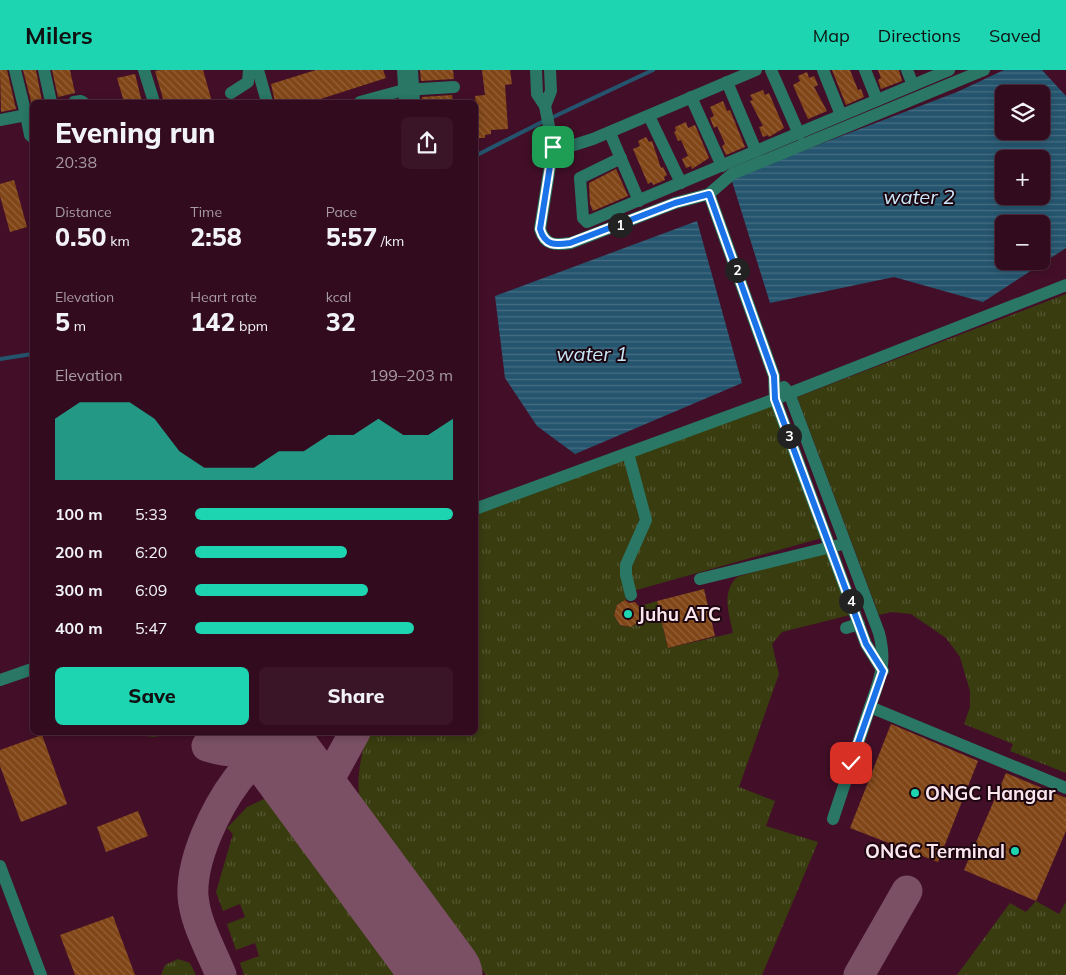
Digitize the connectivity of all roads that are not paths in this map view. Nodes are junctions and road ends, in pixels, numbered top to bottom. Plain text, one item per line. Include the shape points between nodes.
1 (15, 70) edge
2 (44, 70) edge
3 (144, 70) edge
4 (249, 70) edge
5 (258, 70) edge
6 (403, 70) edge
7 (412, 70) edge
8 (536, 70) edge
9 (550, 70) edge
10 (756, 70) edge
11 (771, 70) edge
12 (822, 70) edge
13 (865, 70) edge
14 (906, 70) edge
15 (947, 70) edge
16 (984, 70) edge
17 (727, 82) junction
18 (913, 85) junction
19 (454, 87) dead end
20 (231, 93) dead end
21 (407, 94) edge
22 (691, 97) junction
23 (51, 100) edge
24 (153, 100) edge
25 (266, 100) edge
26 (372, 100) edge
27 (877, 100) junction
28 (545, 108) junction
29 (29, 114) edge
30 (842, 115) junction
31 (649, 116) junction
32 (0, 120) edge
33 (610, 133) junction
34 (799, 134) junction
35 (30, 135) edge
36 (552, 139) junction
37 (756, 151) junction
38 (621, 158) junction
39 (722, 166) junction
40 (681, 183) junction
41 (709, 194) junction
42 (639, 201) junction
43 (1066, 285) edge
44 (774, 376) junction
45 (789, 393) junction
46 (775, 399) junction
47 (628, 453) junction
48 (478, 508) edge
49 (846, 543) junction
50 (831, 546) junction
51 (700, 579) dead end
52 (631, 595) dead end
53 (859, 624) junction
54 (846, 628) dead end
55 (30, 670) edge
56 (883, 671) junction
57 (0, 680) edge
58 (870, 707) junction
59 (1066, 788) edge
60 (833, 819) dead end
61 (0, 866) edge
62 (41, 975) edge

1 - 29 street
2 - 23 street
3 - 24 street
4 - 20 street via 248,82
5 - 25 street
6 - 21 street
7 - 21 street
8 - 28 street via 537,94
9 - 28 street via 551,92
10 - 17 street
11 - 34 street
12 - 30 street
13 - 27 street
14 - 18 street
15 - 18 street
16 - 41 street via 732,174
17 - 22 street
17 - 37 street
18 - 27 street
19 - 21 street
21 - 26 street
22 - 31 street
22 - 39 street
27 - 30 street
28 - 36 street
29 - 32 street
29 - 35 street
30 - 34 street
31 - 33 street
31 - 40 street
33 - 36 street via 574,145 564,145
33 - 38 street
34 - 37 street
36 - 41 street via 540,229 543,238 554,245 570,243 675,203
37 - 39 street
38 - 42 street
38 - 42 street via 580,178 584,218 590,222
39 - 40 street
40 - 42 street
41 - 44 street
43 - 45 street
44 - 45 street
44 - 46 street
45 - 46 street
45 - 49 street
46 - 47 street
46 - 50 street
47 - 48 street
47 - 52 street via 646,520 626,565
49 - 50 street
49 - 56 street via 884,650
50 - 51 street
50 - 53 street
53 - 54 street
53 - 56 street via 872,656
55 - 57 street
56 - 58 street
58 - 59 street
58 - 60 street
61 - 62 street

